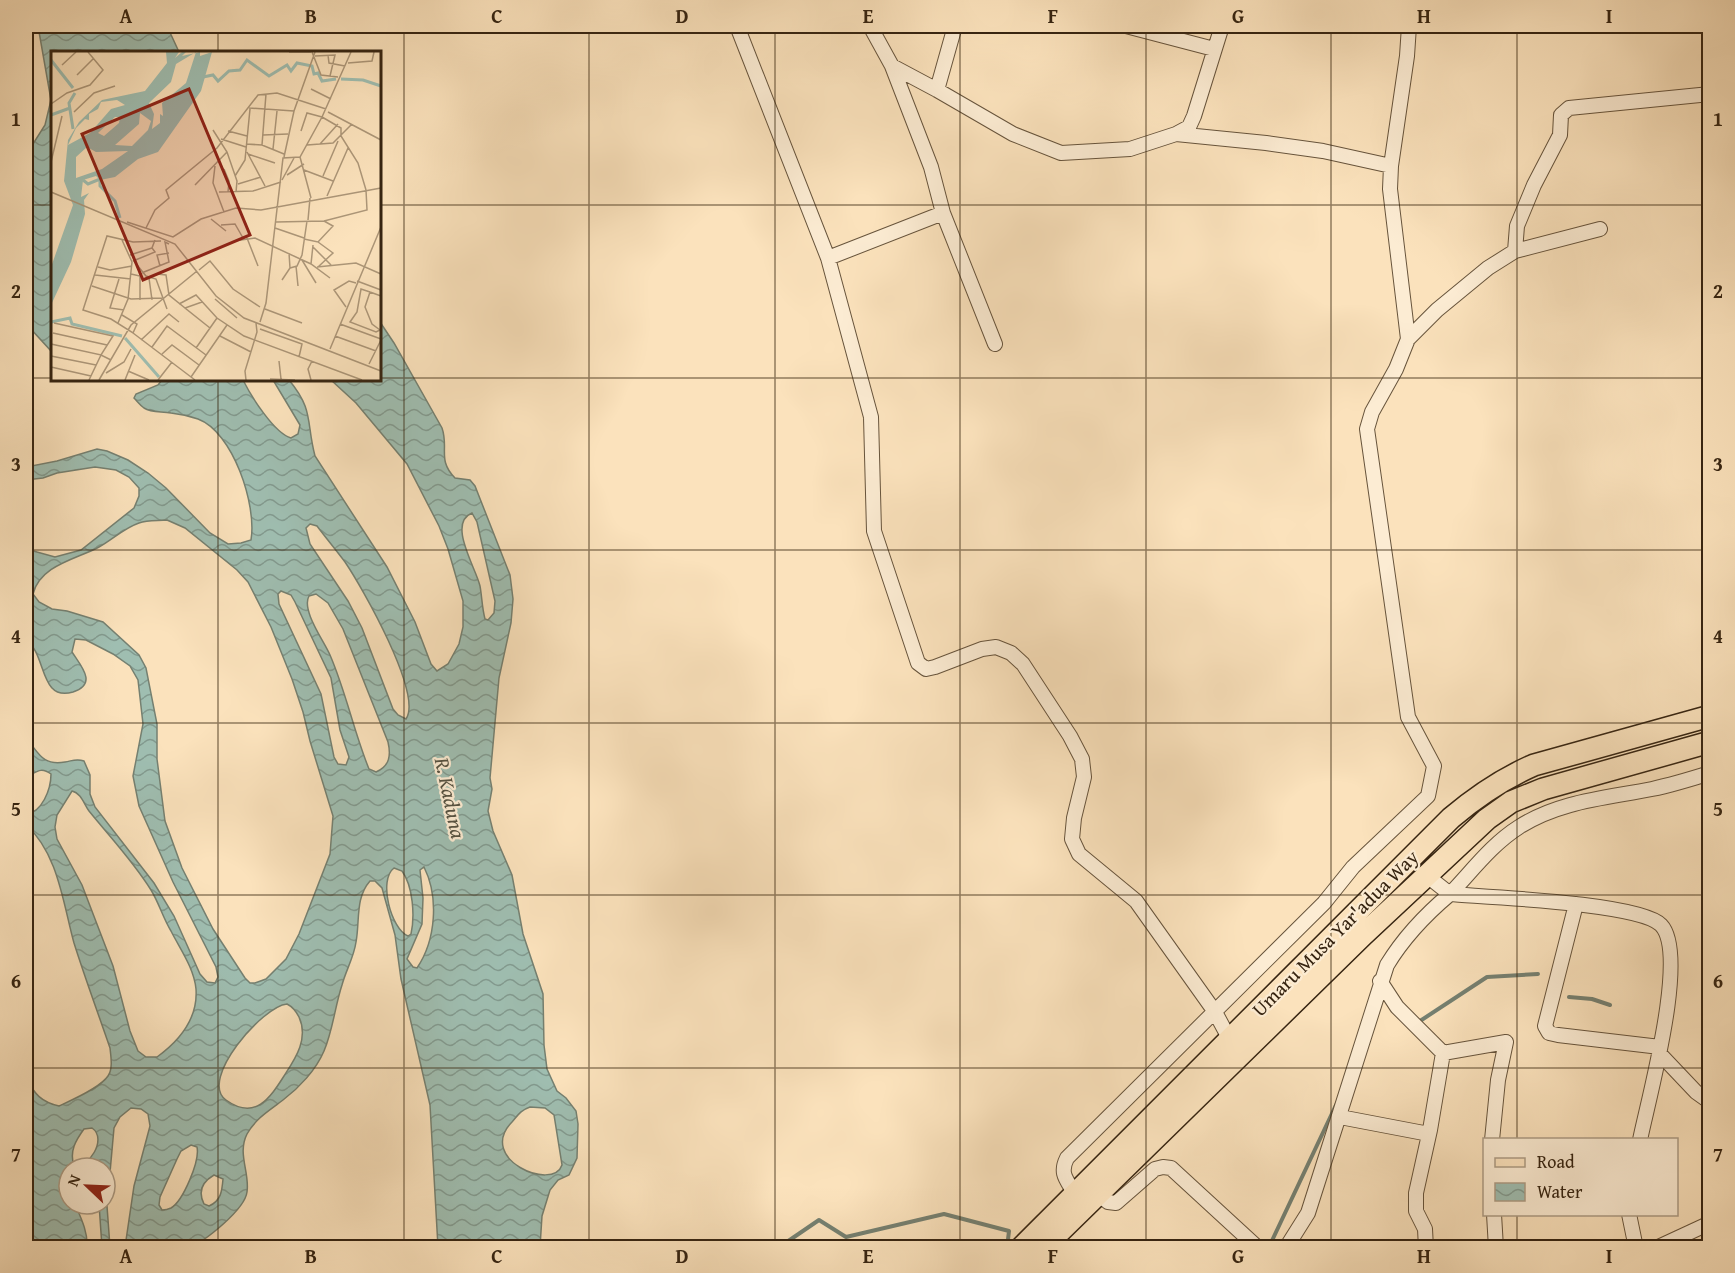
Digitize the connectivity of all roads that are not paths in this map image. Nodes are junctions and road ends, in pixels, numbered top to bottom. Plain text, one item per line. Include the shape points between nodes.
1 (737, 26) edge
2 (870, 26) edge
3 (955, 26) edge
4 (1126, 26) edge
5 (1222, 26) edge
6 (1409, 26) edge
7 (1214, 49) junction
8 (892, 66) junction
9 (937, 90) junction
10 (1710, 94) edge
11 (1176, 134) junction
12 (1391, 166) junction
13 (943, 213) junction
14 (1600, 229) dead end
15 (1515, 251) junction
16 (828, 258) junction
17 (1408, 339) junction
18 (995, 344) dead end
19 (1710, 716) edge
20 (1710, 742) edge
21 (1710, 773) edge
22 (1426, 875) junction
23 (1450, 894) junction
24 (1576, 904) junction
25 (1380, 981) junction
26 (1215, 1012) junction
27 (1229, 1038) junction
28 (1659, 1050) junction
29 (1443, 1053) junction
30 (1710, 1102) edge
31 (1340, 1117) junction
32 (1429, 1134) junction
33 (1492, 1138) edge
34 (1640, 1138) edge
35 (1075, 1194) junction
36 (1098, 1194) junction
37 (1494, 1216) edge
38 (1629, 1216) edge
39 (1710, 1223) edge
40 (1021, 1248) edge
41 (1043, 1248) edge
42 (1258, 1248) edge
43 (1286, 1248) edge
44 (1426, 1248) edge
45 (1496, 1248) edge
46 (1636, 1248) edge
47 (1656, 1248) edge

1 - 16 street
2 - 8 street
3 - 9 street
4 - 7 street
5 - 7 street
6 - 12 street
7 - 11 street via 1194,116 1189,127
8 - 9 street
8 - 13 street via 931,167
9 - 11 street via 1013,134 1061,153 1130,149
10 - 15 street via 1569,108 1561,115 1560,135 1517,225
11 - 12 street via 1266,142
12 - 17 street via 1390,198
13 - 16 street
13 - 18 street
14 - 15 street
15 - 17 street via 1488,268
16 - 26 street via 871,417 874,531 918,663 926,669 935,668 996,647 1023,663 1082,759 1084,777 1072,839 1079,854 1136,901
17 - 26 street via 1372,412 1368,435 1408,717 1434,766 1428,796 1353,867 1324,903
19 - 27 main road, Umaru Musa Yar'adua Way via 1534,765 1479,794
20 - 22 main road, Umaru Musa Yar'adua Way via 1510,802
21 - 23 street via 1544,813 1496,844
22 - 23 street
22 - 36 main road, Umaru Musa Yar'adua Way
23 - 24 street
23 - 25 street via 1423,917 1398,947
24 - 28 street via 1649,918 1661,925 1669,938 1670,981
24 - 28 street via 1545,1026 1558,1035
25 - 29 street via 1397,1007
25 - 31 street
26 - 27 street
26 - 35 street via 1068,1158 1064,1175
27 - 35 main road, Umaru Musa Yar'adua Way
28 - 30 street
28 - 34 street
29 - 32 street
29 - 33 street via 1506,1042
31 - 32 street
31 - 43 street via 1308,1213
32 - 44 street via 1416,1193 1416,1211 1425,1229
35 - 40 main road, Umaru Musa Yar'adua Way
36 - 41 main road, Umaru Musa Yar'adua Way
36 - 42 street via 1116,1203 1155,1169 1171,1168
37 - 45 street
38 - 46 street
39 - 47 street

